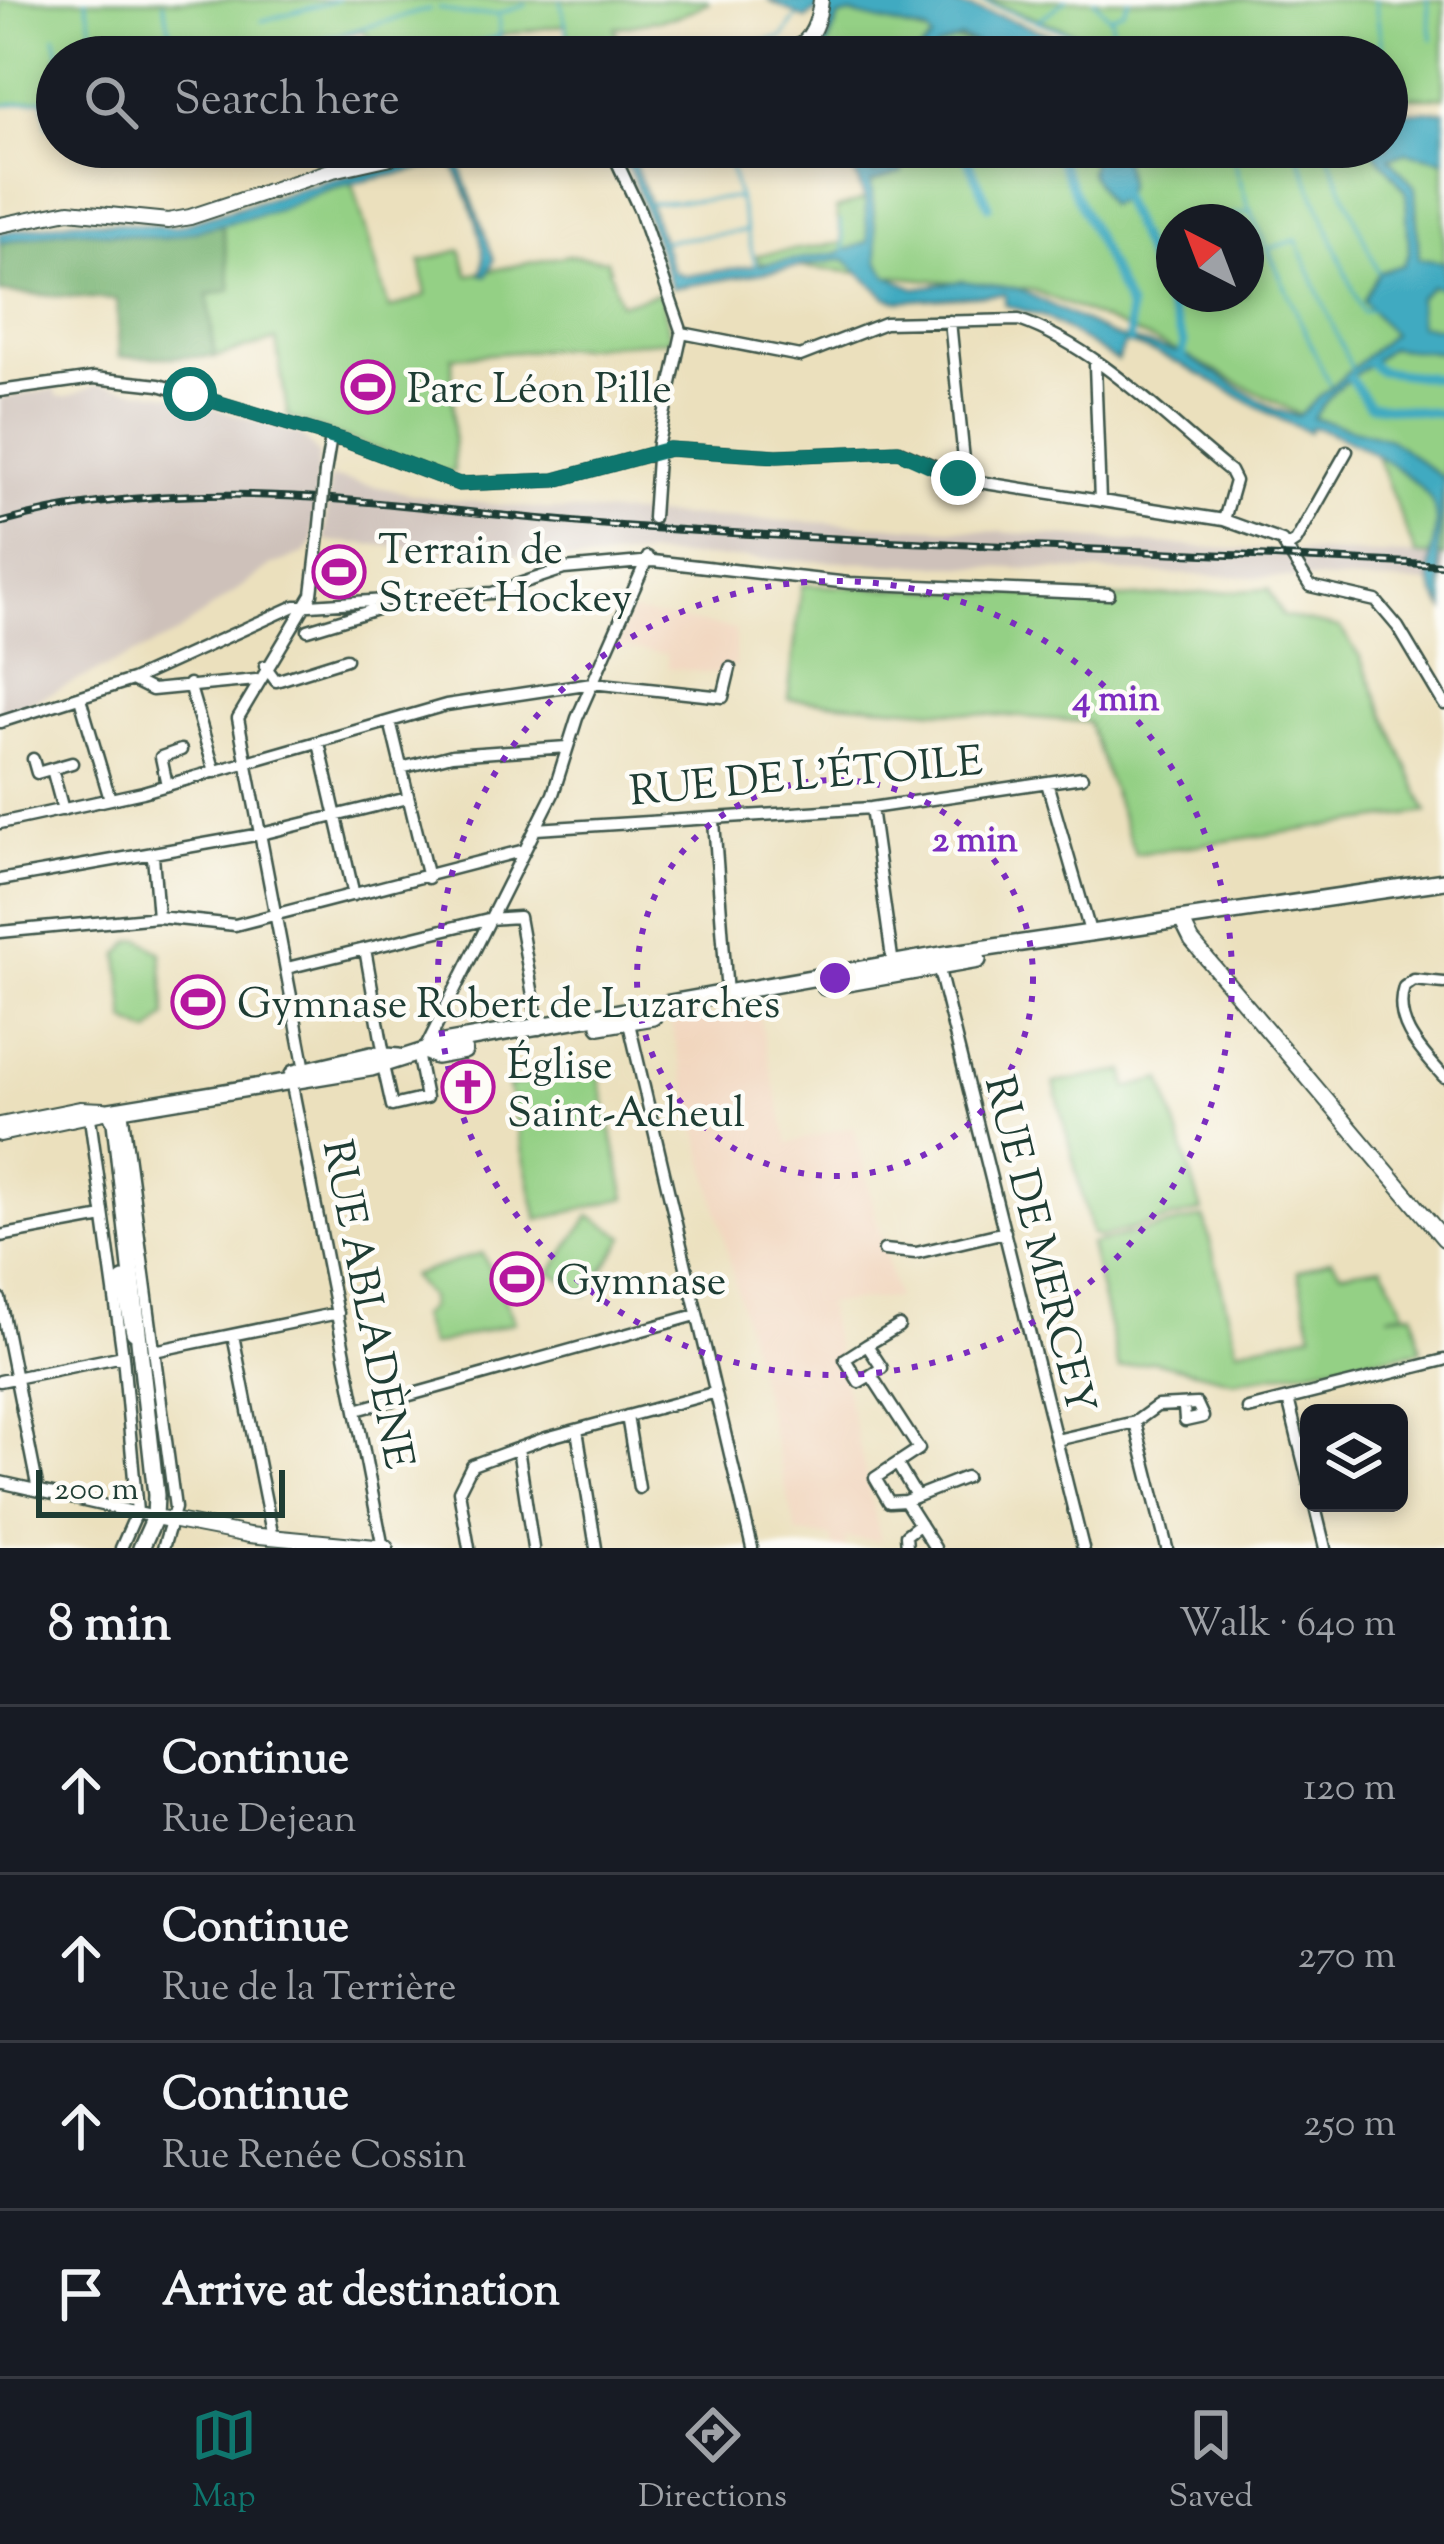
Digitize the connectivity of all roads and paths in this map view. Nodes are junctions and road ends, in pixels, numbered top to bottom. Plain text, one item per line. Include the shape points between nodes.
1 (821, 0) edge
2 (809, 36) edge
3 (342, 168) edge
4 (620, 168) edge
5 (0, 225) edge
6 (950, 321) junction
7 (682, 333) junction
8 (1095, 365) junction
9 (0, 391) edge
10 (331, 437) junction
11 (658, 451) junction
12 (1347, 451) dead end
13 (966, 480) junction
14 (1100, 501) junction
15 (652, 518) dead end
16 (1224, 520) junction
17 (1288, 550) junction
18 (648, 558) junction
19 (1108, 594) dead end
20 (385, 603) junction
21 (306, 604) junction
22 (252, 627) junction
23 (308, 630) dead end
24 (286, 632) junction
25 (346, 658) dead end
26 (266, 666) junction
27 (730, 668) dead end
28 (132, 680) junction
29 (256, 680) junction
30 (592, 683) junction
31 (189, 684) junction
32 (80, 698) junction
33 (1444, 704) edge
34 (390, 721) junction
35 (0, 722) edge
36 (319, 743) junction
37 (567, 747) junction
38 (182, 750) dead end
39 (33, 758) dead end
40 (72, 763) dead end
41 (247, 764) junction
42 (401, 768) junction
43 (52, 769) junction
44 (215, 772) junction
45 (1082, 777) dead end
46 (1047, 783) junction
47 (167, 785) junction
48 (408, 798) junction
49 (110, 800) junction
50 (871, 808) junction
51 (63, 810) junction
52 (336, 816) junction
53 (714, 821) junction
54 (0, 823) edge
55 (536, 830) junction
56 (261, 834) junction
57 (525, 850) junction
58 (153, 856) junction
59 (428, 878) junction
60 (0, 880) edge
61 (1444, 881) edge
62 (354, 895) junction
63 (277, 914) junction
64 (158, 917) junction
65 (488, 919) junction
66 (1182, 921) junction
67 (0, 932) edge
68 (1090, 935) junction
69 (365, 949) junction
70 (937, 963) junction
71 (892, 965) junction
72 (287, 968) junction
73 (1444, 983) edge
74 (727, 994) junction
75 (628, 1016) junction
76 (539, 1029) junction
77 (402, 1056) junction
78 (298, 1076) junction
79 (1444, 1077) edge
80 (116, 1110) junction
81 (90, 1118) junction
82 (0, 1125) edge
83 (0, 1134) edge
84 (103, 1217) junction
85 (1005, 1232) junction
86 (0, 1236) edge
87 (1444, 1239) edge
88 (884, 1250) dead end
89 (0, 1299) edge
90 (338, 1313) junction
91 (696, 1315) junction
92 (898, 1326) dead end
93 (233, 1335) junction
94 (867, 1345) junction
95 (154, 1351) junction
96 (123, 1356) junction
97 (1444, 1360) edge
98 (871, 1375) junction
99 (16, 1378) junction
100 (0, 1381) edge
101 (713, 1393) junction
102 (1288, 1399) junction
103 (1184, 1407) dead end
104 (1248, 1408) dead end
105 (359, 1409) junction
106 (627, 1416) junction
107 (1135, 1422) junction
108 (577, 1430) junction
109 (1056, 1440) junction
110 (518, 1448) junction
111 (1300, 1448) edge
112 (897, 1464) junction
113 (966, 1477) dead end
114 (0, 1482) edge
115 (639, 1488) dead end
116 (38, 1490) junction
117 (910, 1497) junction
118 (137, 1512) junction
119 (1316, 1512) edge
120 (155, 1517) junction
121 (175, 1520) junction
122 (920, 1524) junction
123 (278, 1542) edge
124 (121, 1548) edge
125 (141, 1548) edge
126 (163, 1548) edge
127 (384, 1548) edge
128 (469, 1548) edge
129 (533, 1548) edge
130 (596, 1548) edge
131 (752, 1548) edge
132 (907, 1548) edge
133 (935, 1548) edge
134 (1083, 1548) edge
135 (1167, 1548) edge
136 (1325, 1548) edge

1 - 2 street
3 - 5 street via 190,217 69,211
4 - 7 street
6 - 7 street via 885,323 800,356
6 - 8 street via 1019,320
6 - 13 street
7 - 11 street
8 - 14 street
8 - 16 street via 1230,471 1235,481
9 - 10 street via 135,380
10 - 11 street via 459,484 555,480
10 - 21 street, bridge
11 - 13 street via 898,451
11 - 15 street
12 - 17 street
13 - 14 street
14 - 16 street
16 - 17 street
17 - 33 street via 1310,586 1376,601
18 - 19 street via 849,583
18 - 20 street via 564,568 492,593
18 - 30 street
20 - 21 street
20 - 23 street
21 - 22 street
21 - 24 street
22 - 24 street via 271,623
22 - 28 street
24 - 26 street
25 - 26 street via 276,681
26 - 29 street
27 - 30 street via 723,697
28 - 31 street via 152,690
28 - 32 street
29 - 31 street
29 - 41 street, RUE ABLADÈNE via 238,718
30 - 34 street
30 - 37 street
31 - 44 street
32 - 35 street
32 - 49 street
34 - 36 street
34 - 42 street
36 - 41 street
36 - 52 street
37 - 42 street via 452,755
37 - 55 street
38 - 47 street via 161,757
39 - 43 street via 38,773
40 - 43 street
41 - 44 street
41 - 56 street, RUE ABLADÈNE
42 - 48 street
43 - 51 street
44 - 47 street
45 - 46 street, RUE DE L'ÉTOILE
46 - 50 street, RUE DE L'ÉTOILE
46 - 68 street
47 - 49 street
48 - 52 street
48 - 59 street
49 - 51 street
50 - 53 street, RUE DE L'ÉTOILE
50 - 71 street
51 - 54 street
52 - 56 street
52 - 62 street
53 - 55 street, RUE DE L'ÉTOILE
53 - 74 street
55 - 57 street
56 - 58 street
56 - 63 street, RUE ABLADÈNE
57 - 59 street
57 - 65 street
58 - 60 street
58 - 64 street
59 - 62 street
61 - 66 main road
62 - 63 street
63 - 64 street via 236,925
63 - 72 street, RUE ABLADÈNE
64 - 67 street
65 - 69 street
65 - 76 street via 522,919
65 - 77 street
66 - 68 main road
66 - 87 street
68 - 70 main road
69 - 72 street
69 - 77 street
70 - 71 main road
70 - 75 main road
70 - 85 street, RUE DE MERCEY
71 - 74 main road
72 - 78 street, RUE ABLADÈNE
73 - 79 street via 1414,980 1400,1003 1413,1040
74 - 75 main road
75 - 76 main road
75 - 77 main road
75 - 91 street
76 - 77 main road
77 - 77 street via 426,1097 393,1110
77 - 78 main road
78 - 80 main road
78 - 90 street, RUE ABLADÈNE
80 - 81 street
80 - 82 street via 80,1108
80 - 95 street
80 - 120 main road via 106,1134
81 - 83 street
81 - 84 street
84 - 86 street
84 - 96 street
85 - 88 street via 916,1253
85 - 109 street, RUE DE MERCEY
89 - 99 street
90 - 93 street
90 - 105 street, RUE ABLADÈNE
91 - 101 street
91 - 105 street
92 - 94 street
93 - 95 street
93 - 123 street
94 - 98 street via 882,1368
94 - 98 street via 844,1359 860,1382
95 - 121 street
96 - 99 street
96 - 118 street
97 - 102 street
98 - 112 street via 924,1445
99 - 100 street
99 - 116 street
101 - 106 street
101 - 131 street
102 - 104 street
102 - 111 street
103 - 107 street via 1157,1406
105 - 127 street, RUE ABLADÈNE
106 - 108 street
106 - 115 street
107 - 109 street
107 - 135 street
108 - 110 street
108 - 130 street
109 - 134 street, RUE DE MERCEY
110 - 128 street via 472,1465 462,1478
110 - 129 street
112 - 117 street
112 - 117 street via 875,1478 889,1502
113 - 117 street
114 - 116 street
116 - 118 street
117 - 122 street
118 - 120 street
118 - 124 street
119 - 136 street
120 - 121 street
120 - 125 main road
121 - 123 street
121 - 126 street
122 - 132 street via 906,1535
122 - 133 street
123 - 127 street

